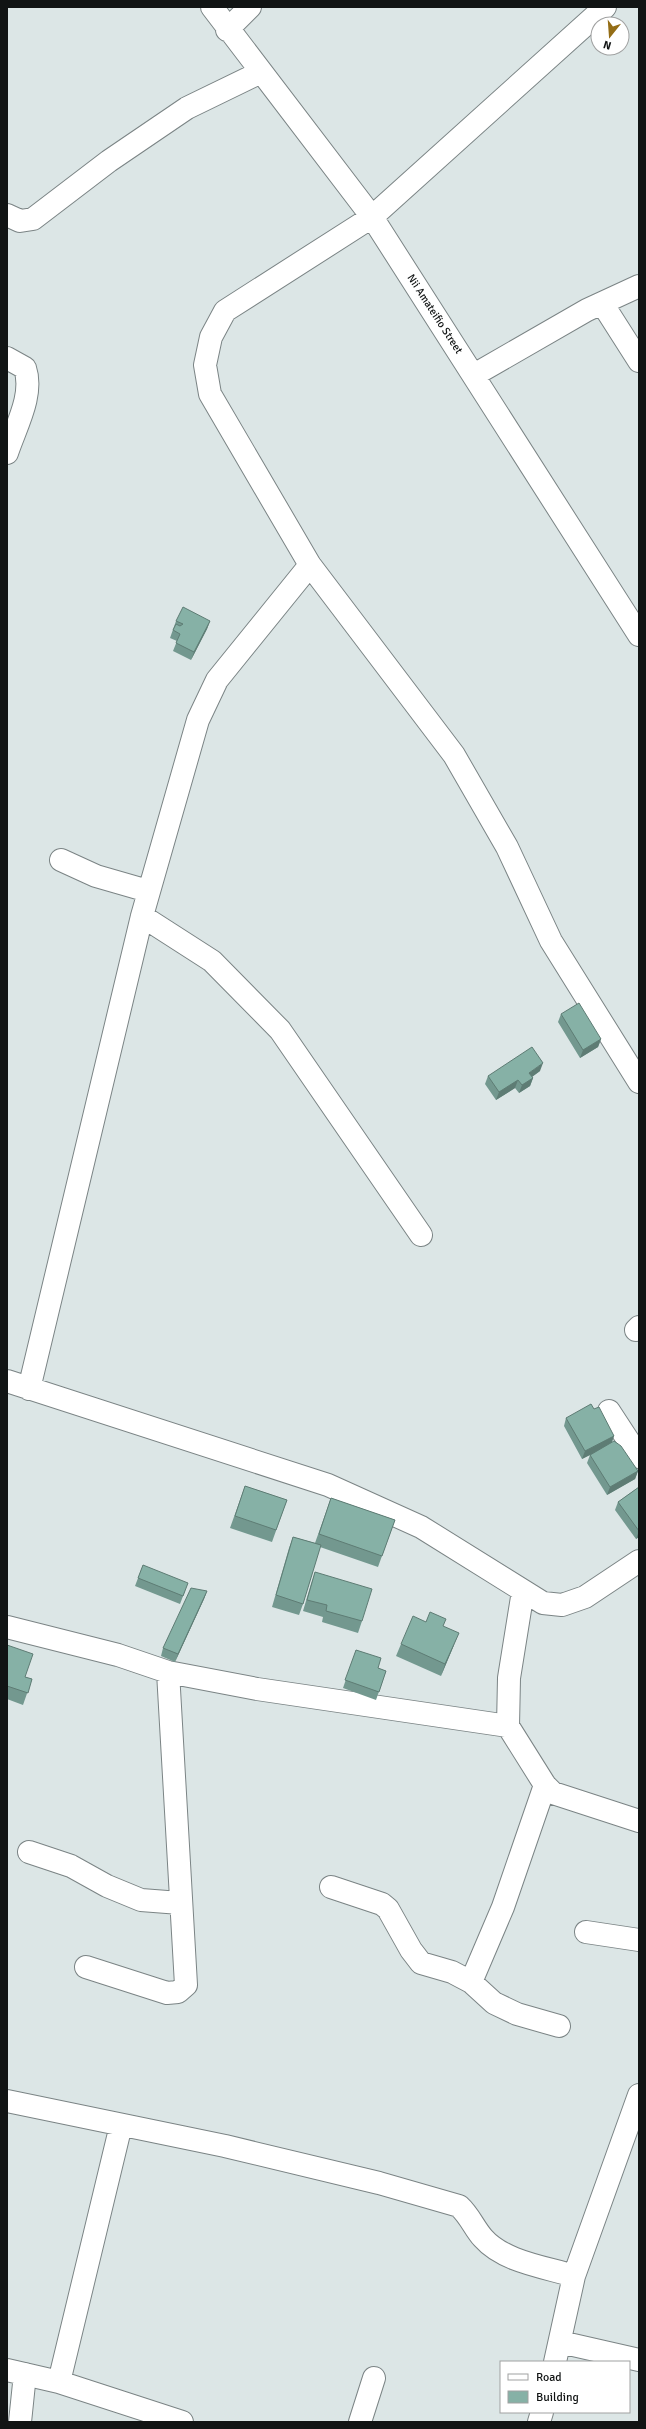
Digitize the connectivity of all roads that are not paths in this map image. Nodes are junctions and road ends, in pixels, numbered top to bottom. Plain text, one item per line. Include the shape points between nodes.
1 (212, 7) edge
2 (250, 7) edge
3 (605, 7) edge
4 (227, 30) junction
5 (262, 72) junction
6 (7, 215) edge
7 (372, 217) junction
8 (639, 286) edge
9 (602, 303) junction
10 (7, 358) edge
11 (639, 361) edge
12 (474, 375) junction
13 (7, 452) edge
14 (310, 566) junction
15 (639, 635) edge
16 (61, 860) dead end
17 (148, 891) junction
18 (142, 916) junction
19 (639, 1082) edge
20 (421, 1235) dead end
21 (7, 1381) edge
22 (29, 1389) junction
23 (609, 1411) dead end
24 (639, 1457) edge
25 (639, 1561) edge
26 (523, 1590) junction
27 (7, 1627) edge
28 (168, 1672) junction
29 (508, 1726) junction
30 (545, 1785) junction
31 (639, 1821) edge
32 (29, 1852) dead end
33 (331, 1886) dead end
34 (180, 1902) junction
35 (586, 1932) dead end
36 (639, 1940) edge
37 (86, 1967) dead end
38 (471, 1982) junction
39 (559, 2026) dead end
40 (7, 2101) edge
41 (638, 2102) edge
42 (121, 2126) junction
43 (574, 2276) junction
44 (557, 2352) edge
45 (639, 2360) edge
46 (16, 2372) edge
47 (374, 2378) dead end
48 (59, 2382) junction
49 (124, 2412) edge
50 (20, 2422) edge
51 (182, 2422) edge
52 (360, 2422) edge

1 - 4 street, Nii Amateifio Street
2 - 4 street
3 - 7 street
4 - 5 street, Nii Amateifio Street
5 - 6 street via 187,108 33,219 20,221
5 - 7 street, Nii Amateifio Street
7 - 12 street, Nii Amateifio Street
7 - 14 street via 225,311 211,337 205,365 210,394
8 - 9 street
9 - 11 street
9 - 12 street
10 - 13 street via 25,368 29,380 28,393
12 - 15 street, Nii Amateifio Street
14 - 17 street via 217,680 207,700 198,720
14 - 19 street via 454,755 507,847 551,941
16 - 17 street via 96,876
17 - 18 street
18 - 20 street via 212,961 280,1030
18 - 22 street
21 - 22 street
22 - 26 street via 328,1486 421,1527
23 - 24 street
25 - 26 street via 584,1597 562,1605 543,1603
26 - 29 street via 509,1678
27 - 28 street via 118,1655
28 - 29 street via 265,1690
28 - 34 street
29 - 30 street
30 - 31 street via 563,1798
30 - 38 street via 503,1907
32 - 34 street via 71,1866 107,1886 141,1900
33 - 38 street via 382,1904 393,1916 403,1937 421,1962 452,1972
34 - 37 street via 186,1985 178,1992 167,1993
35 - 36 street
38 - 39 street via 494,2003 517,2014
40 - 42 street
41 - 43 street
42 - 43 street via 225,2146 379,2183 459,2206 470,2215 484,2239 495,2248 510,2257
42 - 48 street
43 - 44 street
44 - 45 street
46 - 48 street
46 - 50 street
47 - 52 street
48 - 49 street
49 - 51 street

